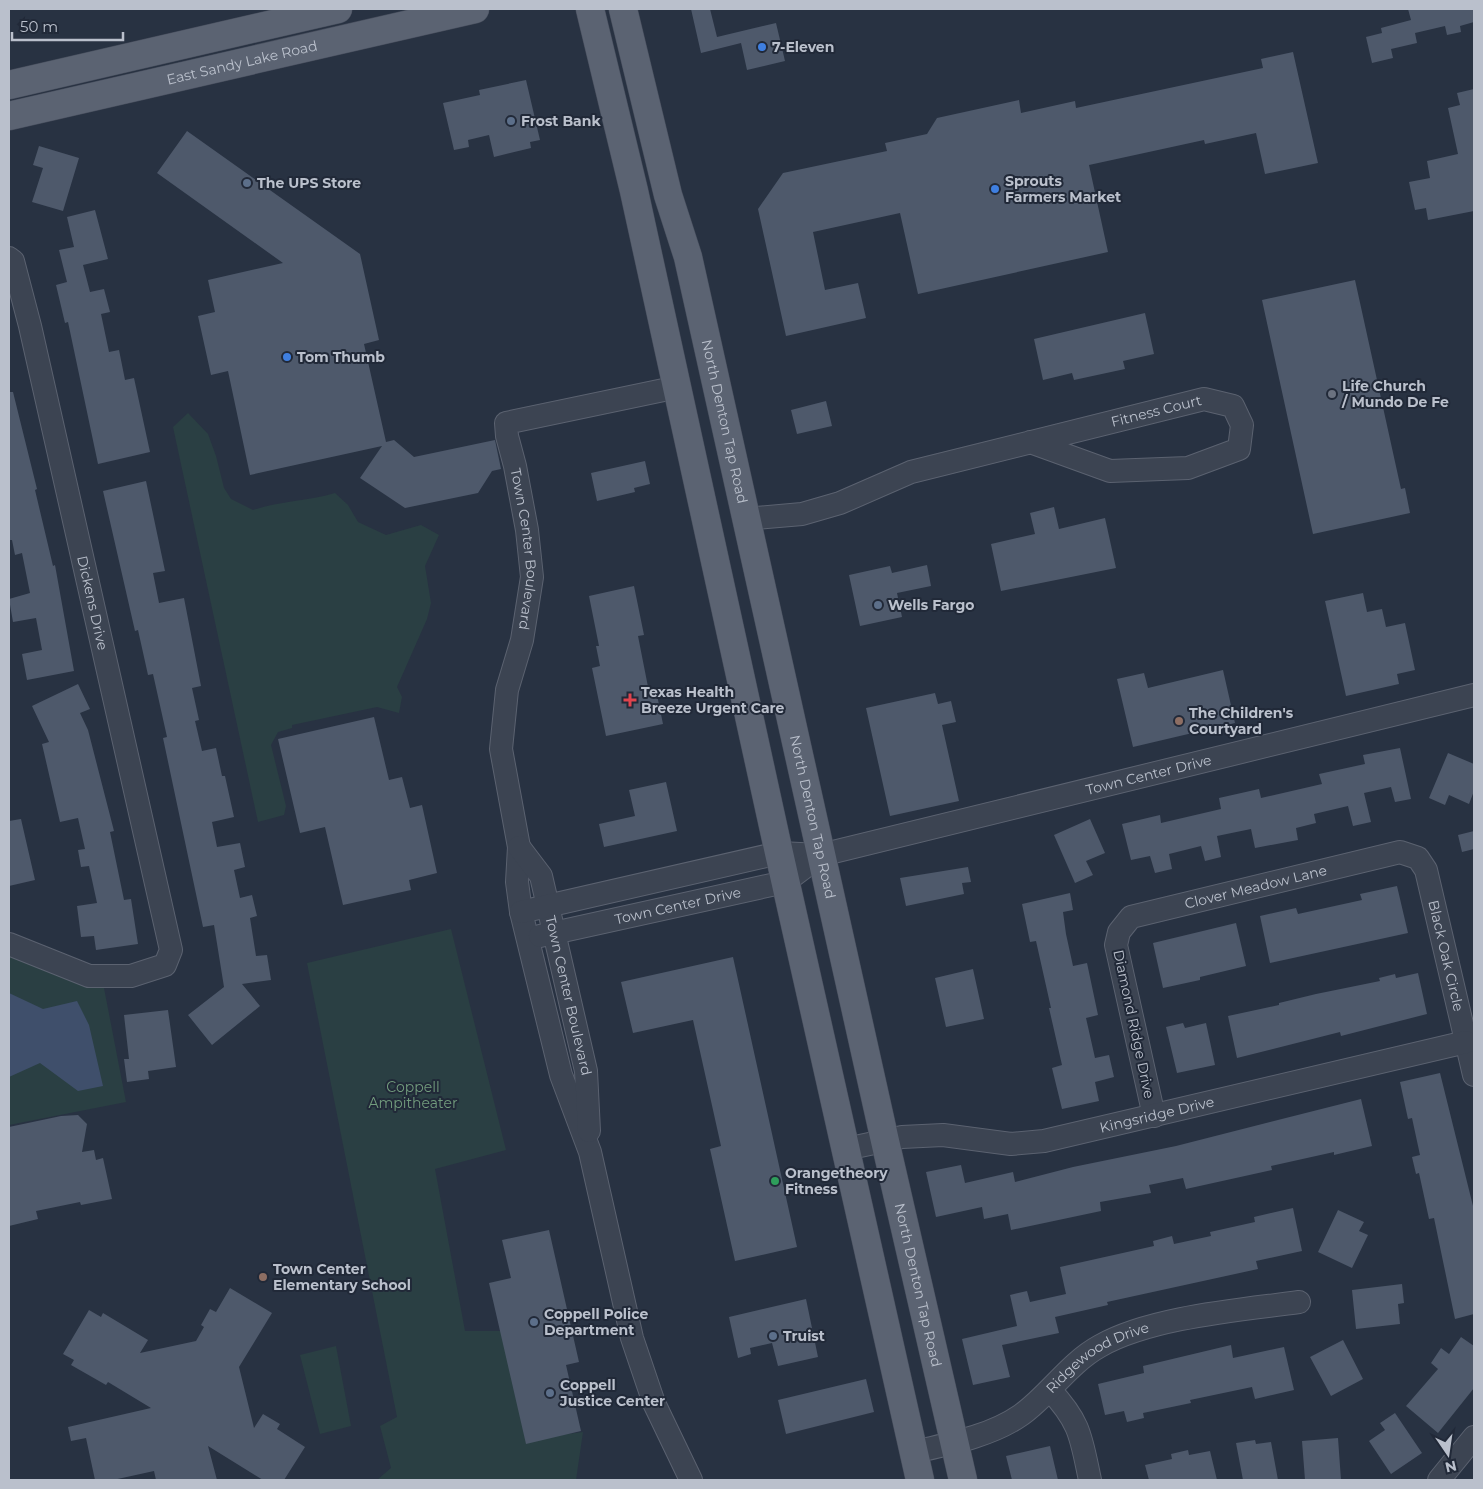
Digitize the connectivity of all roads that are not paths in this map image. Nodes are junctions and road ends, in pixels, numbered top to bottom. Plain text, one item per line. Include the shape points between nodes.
1 (338, 9) edge
2 (354, 9) edge
3 (475, 9) edge
4 (590, 9) edge
5 (630, 16) edge
6 (177, 46) junction
7 (285, 52) junction
8 (184, 76) junction
9 (9, 85) edge
10 (9, 116) edge
11 (648, 253) junction
12 (9, 258) edge
13 (715, 380) junction
14 (678, 388) junction
15 (1030, 442) junction
16 (744, 510) junction
17 (1474, 695) edge
18 (519, 847) junction
19 (1400, 852) joint
20 (779, 853) junction
21 (821, 855) junction
22 (785, 882) junction
23 (548, 906) junction
24 (521, 912) junction
25 (1119, 932) joint
26 (554, 934) junction
27 (527, 939) junction
28 (9, 944) edge
29 (1466, 1042) junction
30 (1474, 1075) edge
31 (1154, 1116) junction
32 (885, 1141) junction
33 (846, 1149) junction
34 (590, 1152) junction
35 (1299, 1302) dead end
36 (1050, 1390) junction
37 (1474, 1436) edge
38 (955, 1442) junction
39 (914, 1452) junction
40 (691, 1480) edge
41 (920, 1480) edge
42 (964, 1480) edge
43 (1090, 1480) edge
44 (1439, 1480) edge

1 - 6 main road
2 - 7 main road via 333,28 300,38
3 - 7 main road, East Sandy Lake Road
4 - 11 main road
5 - 13 main road, North Denton Tap Road via 668,195 688,257
6 - 8 main road
6 - 9 main road
7 - 8 main road, East Sandy Lake Road
8 - 10 main road, East Sandy Lake Road
11 - 13 main road via 670,291 690,364
11 - 14 main road
12 - 28 street, Dickens Drive via 13,261 30,326 172,950 165,965 131,976 88,976
13 - 16 main road, North Denton Tap Road
14 - 16 main road via 693,388 706,398 724,467
14 - 18 street, Town Center Boulevard via 506,422 527,530 532,577 522,640 507,690 501,749
14 - 20 main road
15 - 15 street, Fitness Court via 1110,471 1188,468 1239,449 1242,425 1232,406 1204,399
15 - 16 street, Fitness Court via 911,472 840,503 811,511
16 - 21 main road, North Denton Tap Road
17 - 21 street, Town Center Drive
18 - 23 street, Town Center Boulevard via 541,876
18 - 24 street, Town Center Boulevard via 517,882
19 - 25 street, Clover Meadow Lane via 1131,917
19 - 29 street, Black Oak Circle via 1418,858 1426,870
20 - 21 street, Town Center Drive
20 - 22 main road
20 - 23 street, Town Center Drive
21 - 22 street, Town Center Drive
21 - 32 main road, North Denton Tap Road
22 - 26 street, Town Center Drive
22 - 33 main road
23 - 24 street, Town Center Drive
23 - 26 street, Town Center Boulevard
24 - 27 street, Town Center Boulevard
25 - 31 street, Diamond Ridge Drive via 1116,944
26 - 27 street, Town Center Drive
26 - 34 street, Town Center Boulevard via 586,1071
27 - 34 street, Town Center Boulevard via 560,1075
29 - 30 street, Black Oak Circle
29 - 31 street, Kingsridge Drive
31 - 32 street, Kingsridge Drive via 1044,1141 1011,1144 943,1135
32 - 33 street, Kingsridge Drive
32 - 38 main road, North Denton Tap Road
33 - 39 main road
34 - 40 street, Town Center Boulevard via 632,1338 645,1380
35 - 36 street, Ridgewood Drive via 1218,1313 1124,1335 1083,1357
36 - 38 street, Ridgewood Drive via 1020,1416 970,1439
36 - 43 street via 1069,1410 1080,1433
37 - 44 street
38 - 39 street, Ridgewood Drive
38 - 42 main road, North Denton Tap Road
39 - 41 main road

